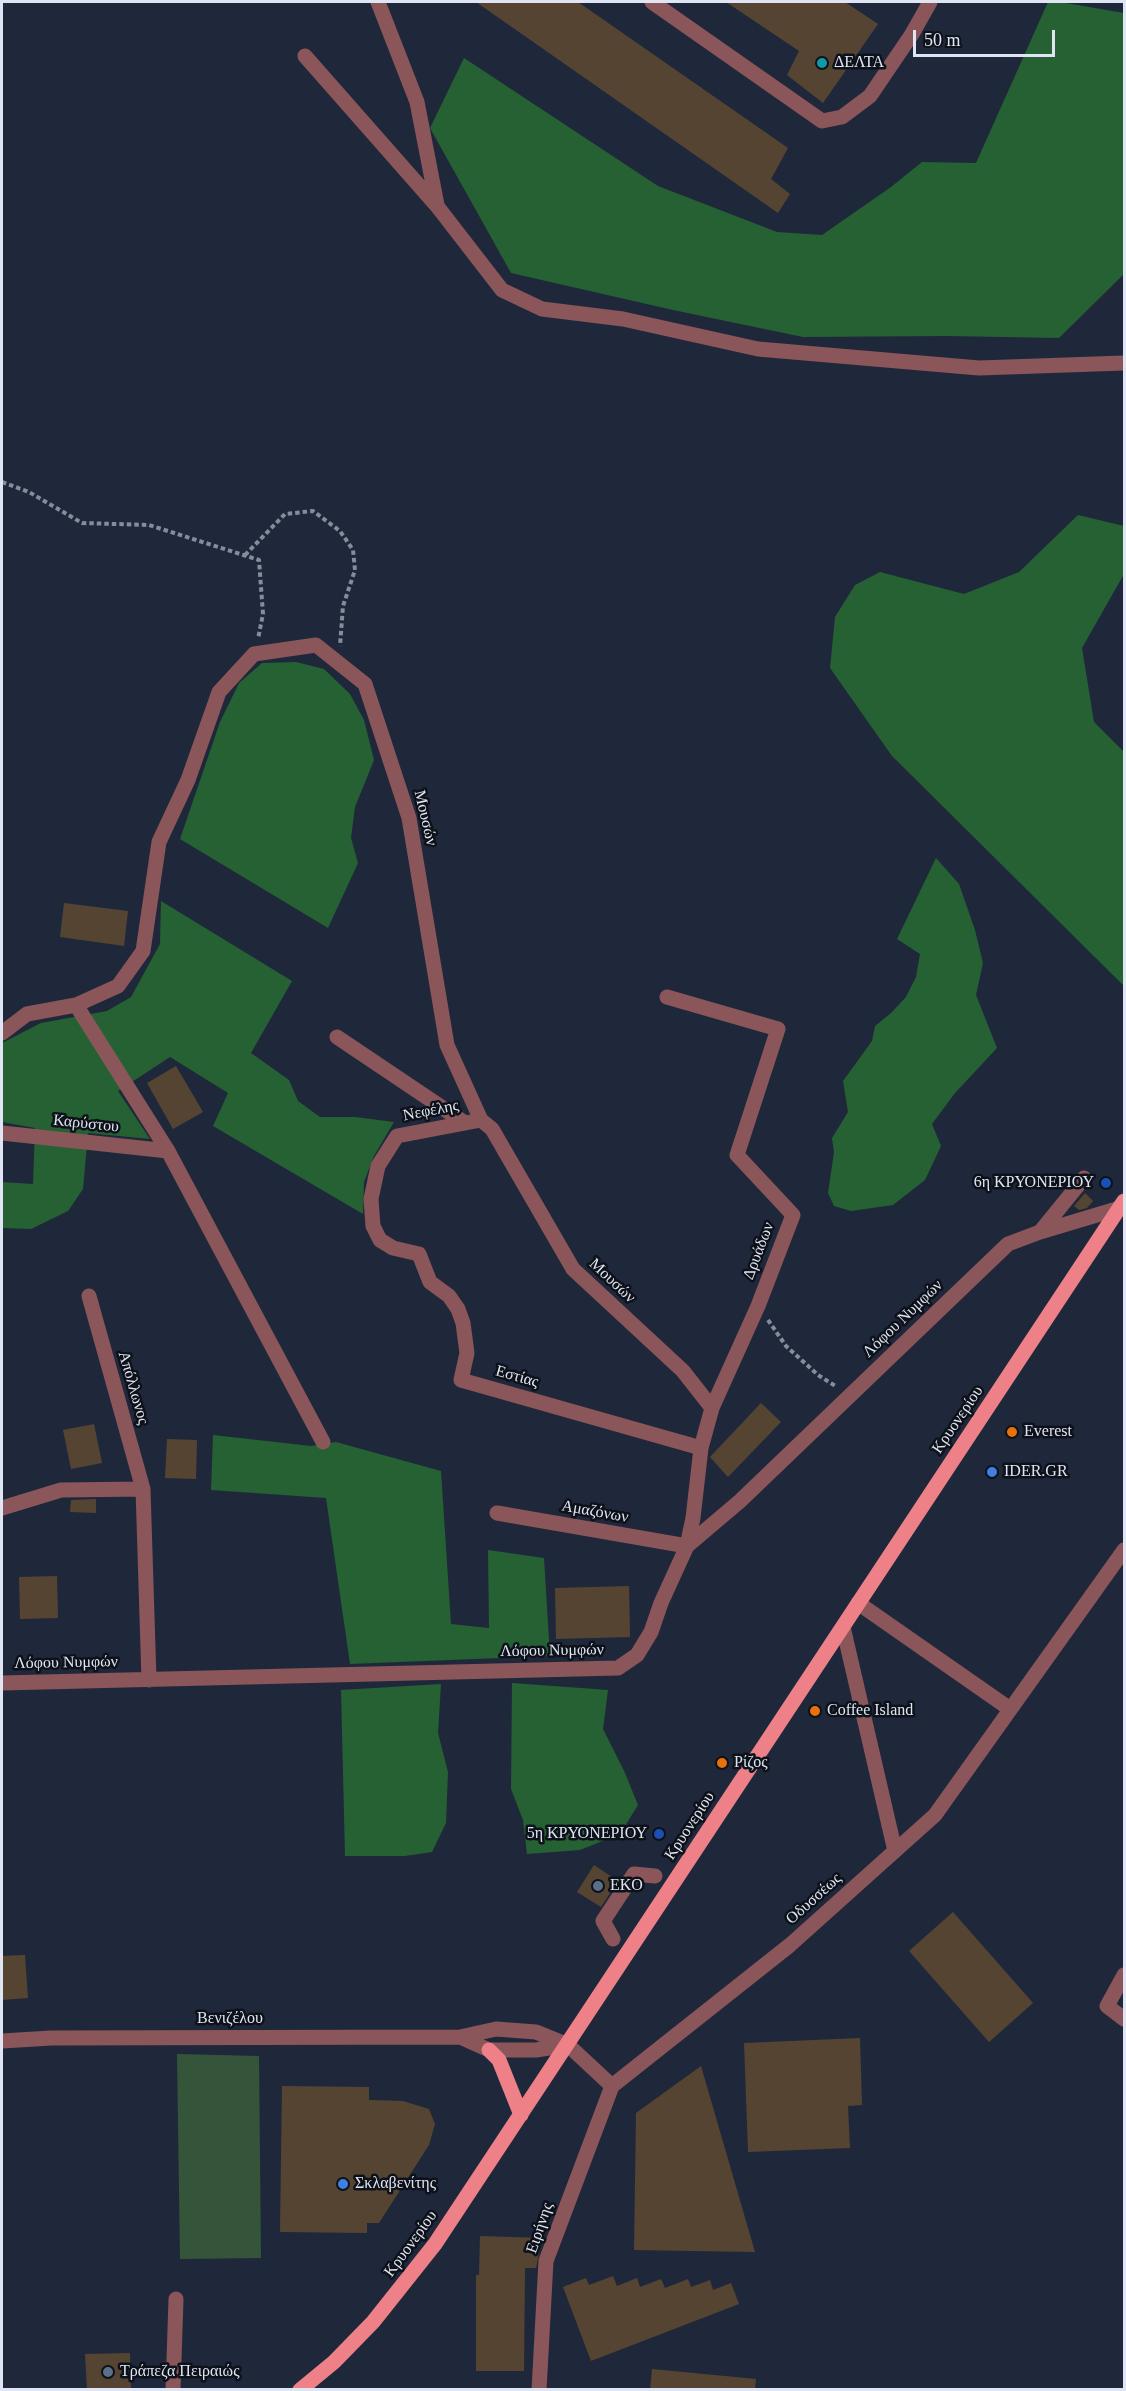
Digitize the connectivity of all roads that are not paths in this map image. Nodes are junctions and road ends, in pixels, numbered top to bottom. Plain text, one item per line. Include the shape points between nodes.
1 (378, 2) edge
2 (652, 2) edge
3 (930, 2) edge
4 (305, 56) dead end
5 (437, 206) junction
6 (1125, 363) edge
7 (667, 998) dead end
8 (76, 1005) junction
9 (2, 1033) edge
10 (337, 1037) dead end
11 (481, 1120) junction
12 (465, 1123) junction
13 (2, 1133) edge
14 (168, 1151) junction
15 (1084, 1178) dead end
16 (1122, 1205) edge
17 (1040, 1232) junction
18 (419, 1254) joint
19 (89, 1296) dead end
20 (712, 1408) junction
21 (323, 1442) dead end
22 (701, 1448) junction
23 (143, 1489) junction
24 (2, 1508) edge
25 (497, 1513) dead end
26 (687, 1546) junction
27 (1125, 1550) edge
28 (858, 1603) junction
29 (843, 1627) junction
30 (148, 1680) junction
31 (2, 1683) edge
32 (1010, 1709) junction
33 (895, 1851) junction
34 (655, 1876) dead end
35 (614, 1939) dead end
36 (1125, 1975) edge
37 (1125, 2019) edge
38 (460, 2037) junction
39 (2, 2041) edge
40 (568, 2045) junction
41 (489, 2050) junction
42 (612, 2086) junction
43 (521, 2115) junction
44 (176, 2299) dead end
45 (173, 2390) edge
46 (300, 2390) edge
47 (539, 2390) edge

1 - 5 street via 417,102
2 - 3 street via 822,122 842,117 870,96
4 - 5 street
5 - 6 street via 502,290 542,309 624,319 758,349 979,368
7 - 20 street, Δρυάδων via 778,1029 737,1155 793,1215
8 - 9 street via 27,1014
8 - 11 street, Μουσών via 118,986 143,951 159,842 188,780 219,692 254,654 316,645 365,684 409,818 447,1045
8 - 14 street
10 - 12 street
11 - 12 street, Νεφέλης
11 - 20 street, Μουσών via 492,1129 573,1269 683,1371
12 - 18 street, Νεφέλης via 397,1136 378,1166 371,1199 373,1226 380,1240 393,1248
13 - 14 street, Καρύστου
14 - 21 street
15 - 17 street
16 - 17 street, Λόφου Νυμφών
16 - 28 main road, Κρυονερίου
17 - 26 street, Λόφου Νυμφών via 1008,1244 740,1501
18 - 22 street, Εστίας via 430,1282 449,1296 463,1323 467,1353 461,1380
19 - 23 street, Απόλλωνος
20 - 22 street, Δρυάδων
22 - 26 street, Δρυάδων
23 - 24 street via 61,1490
23 - 30 street, Απόλλωνος
25 - 26 street, Αμαζόνων
26 - 30 street, Λόφου Νυμφών via 651,1632 637,1654 618,1668
27 - 32 street, Οδυσσέως
28 - 29 main road, Κρυονερίου
28 - 32 street
29 - 33 street
29 - 40 main road, Κρυονερίου
30 - 31 street, Λόφου Νυμφών
32 - 33 street, Οδυσσέως via 934,1815
33 - 42 street, Οδυσσέως via 790,1945
34 - 35 street via 634,1874 603,1921
36 - 37 street via 1107,2006
38 - 39 street, Βενιζέλου
38 - 40 street, Βενιζέλου via 495,2029 536,2032
38 - 41 street, Βενιζέλου
40 - 41 street, Βενιζέλου
40 - 42 street
40 - 43 main road, Κρυονερίου
41 - 43 main road via 499,2060
42 - 47 street, Ειρήνης via 546,2261
43 - 46 main road, Κρυονερίου via 404,2285 334,2362
44 - 45 street

